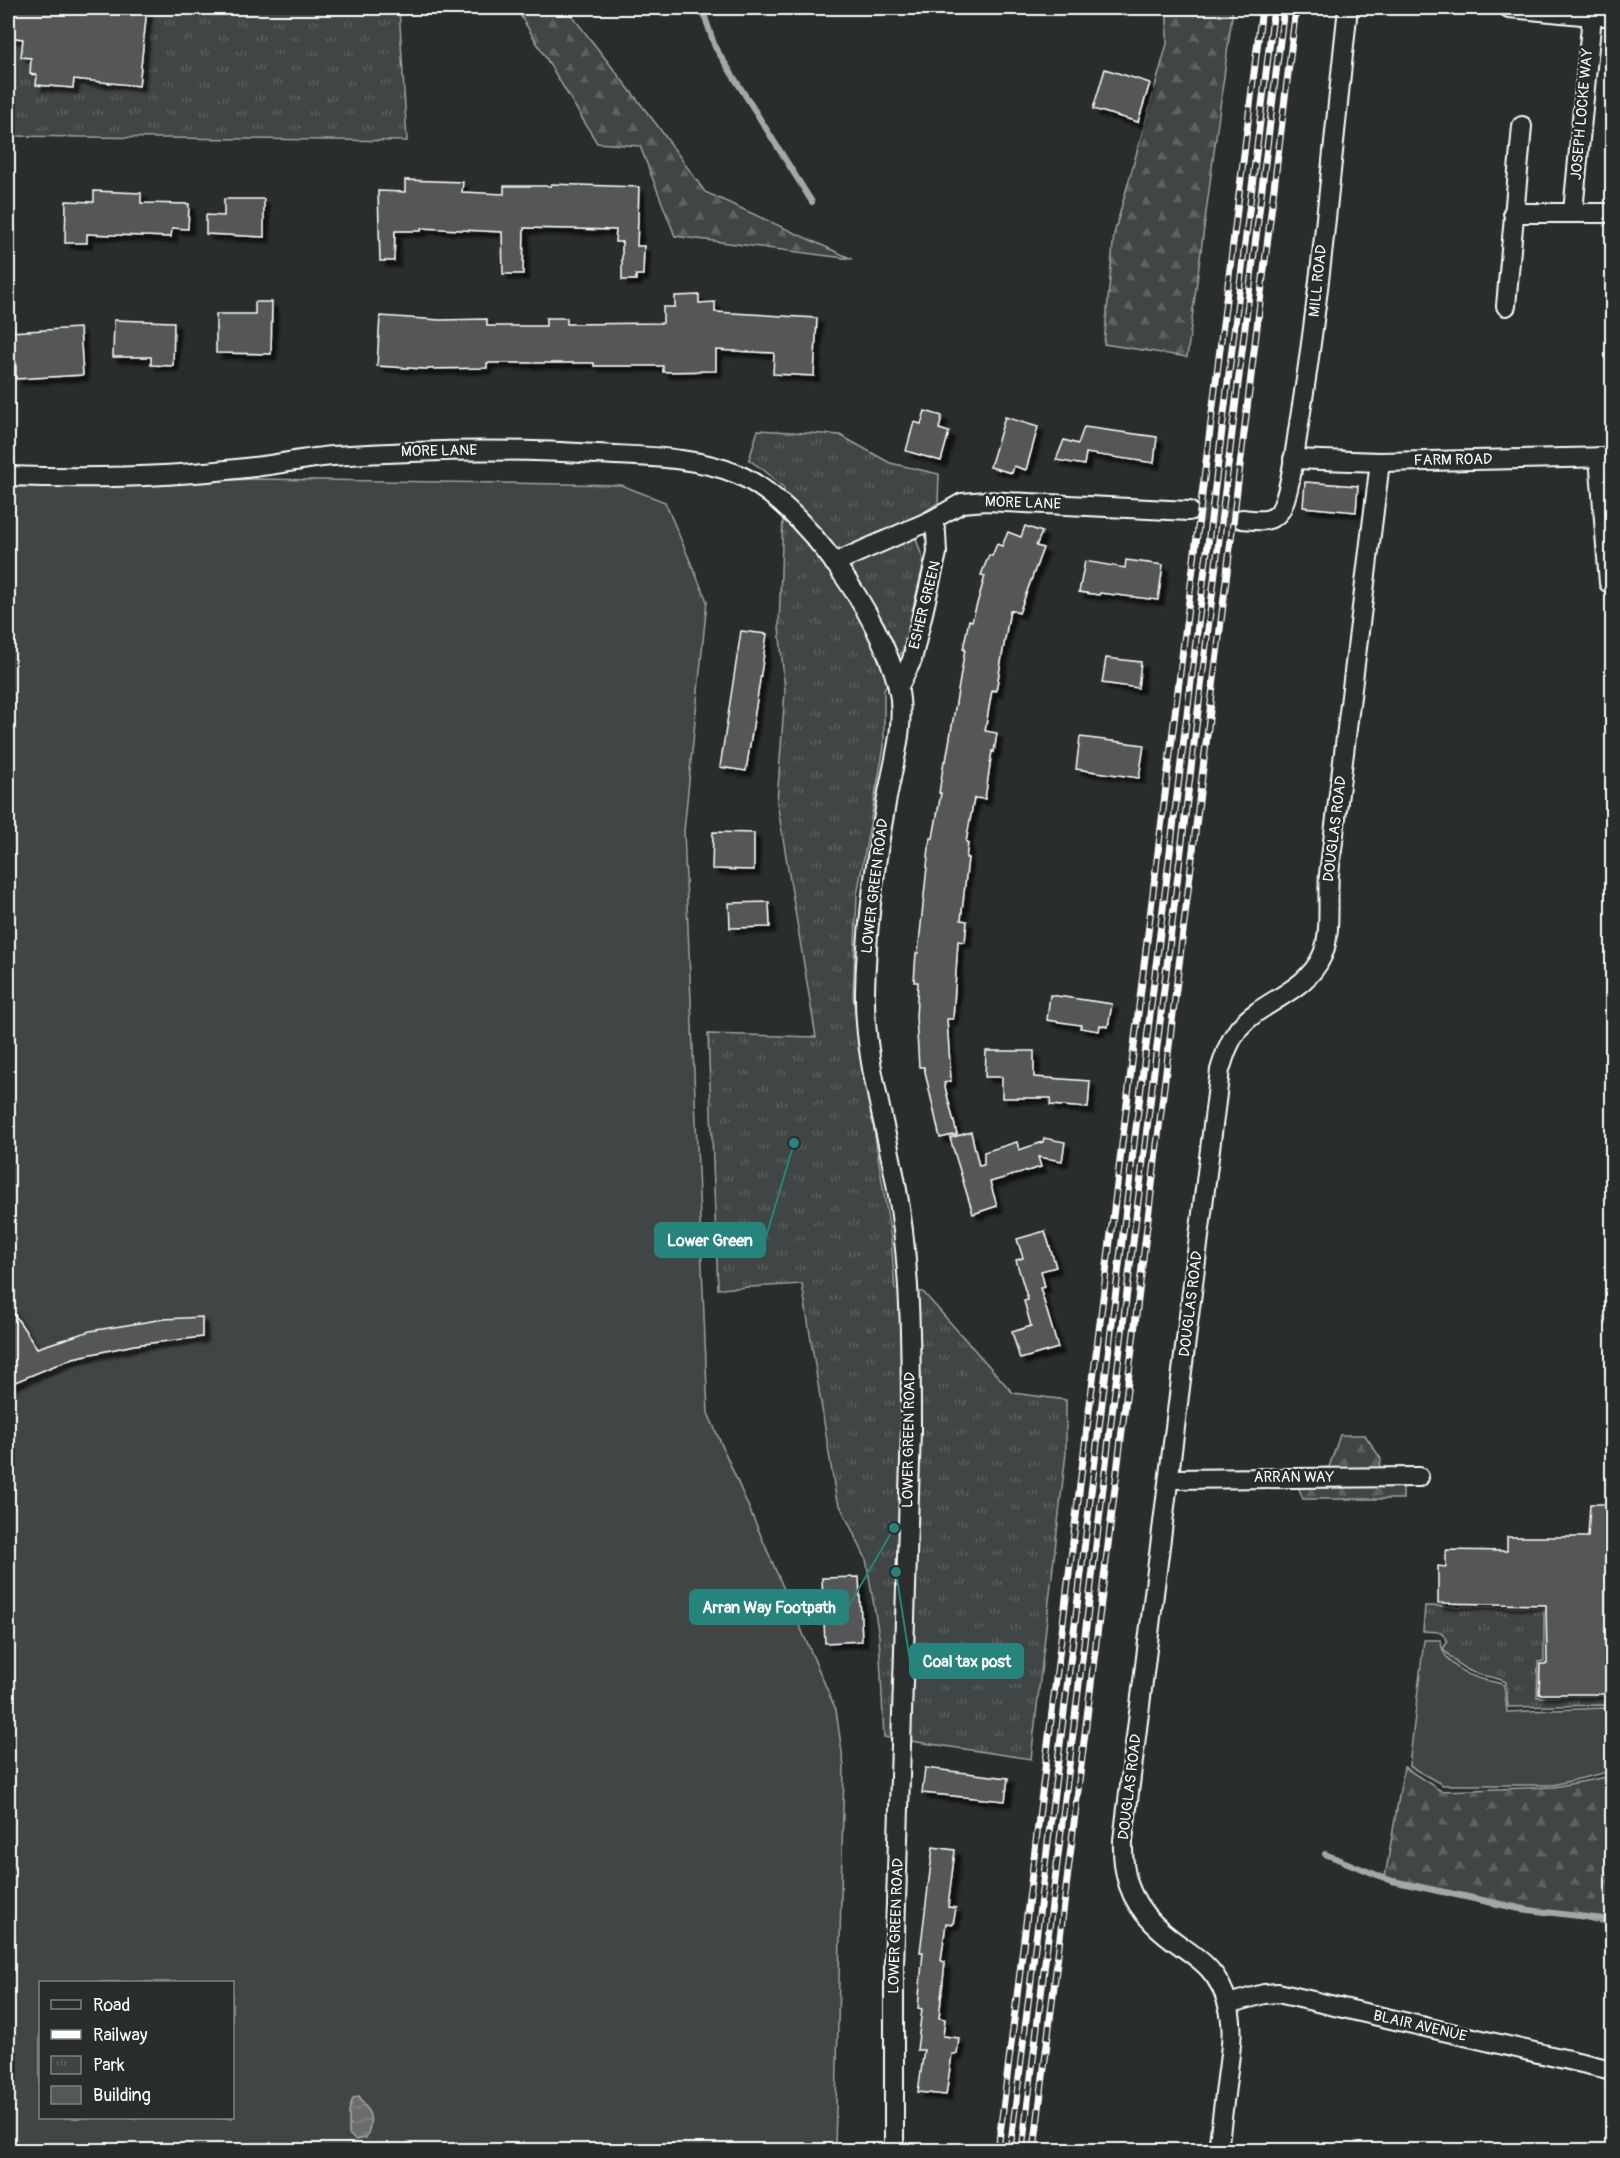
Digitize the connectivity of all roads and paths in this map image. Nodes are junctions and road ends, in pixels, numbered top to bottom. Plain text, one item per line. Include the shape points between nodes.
1 (1348, 8) edge
2 (1509, 8) edge
3 (1592, 16) junction
4 (1612, 16) edge
5 (1522, 126) dead end
6 (1573, 211) junction
7 (1513, 213) junction
8 (1612, 213) edge
9 (1506, 306) dead end
10 (1606, 457) edge
11 (1293, 459) junction
12 (1380, 462) junction
13 (8, 476) edge
14 (1189, 511) tunnel mouth
15 (1242, 519) tunnel mouth
16 (932, 520) junction
17 (834, 563) junction
18 (1609, 583) dead end
19 (898, 688) junction
20 (885, 806) joint
21 (1419, 1477) dead end
22 (1168, 1479) junction
23 (1228, 2004) junction
24 (1612, 2070) edge
25 (894, 2151) edge
26 (1218, 2151) edge

1 - 11 street, MILL ROAD via 1309,366
2 - 3 street
3 - 4 street
3 - 6 street, JOSEPH LOCKE WAY
5 - 7 street
6 - 7 street
6 - 8 street
7 - 9 street
10 - 12 street, FARM ROAD
10 - 18 street
11 - 12 street, FARM ROAD
11 - 15 street, MILL ROAD via 1279,512 1264,521
12 - 22 street, DOUGLAS ROAD via 1329,874 1323,955 1312,973 1256,1013 1227,1046 1220,1070
13 - 17 street, MORE LANE via 187,474 326,456 429,450 666,459 740,475 769,493 802,524
14 - 16 street, MORE LANE via 986,501 962,503
16 - 17 street, MORE LANE
16 - 19 street, ESHER GREEN via 938,553 912,660
17 - 19 street, MORE LANE via 877,630
19 - 20 street, MORE LANE via 897,746
20 - 25 street, LOWER GREEN ROAD via 870,900 865,997 871,1065 903,1230 911,1346 894,1966
21 - 22 street, ARRAN WAY
22 - 23 street, DOUGLAS ROAD via 1122,1863 1138,1907 1209,1967
23 - 24 street, BLAIR AVENUE via 1278,1993
23 - 26 street, DOUGLAS ROAD via 1232,2026

